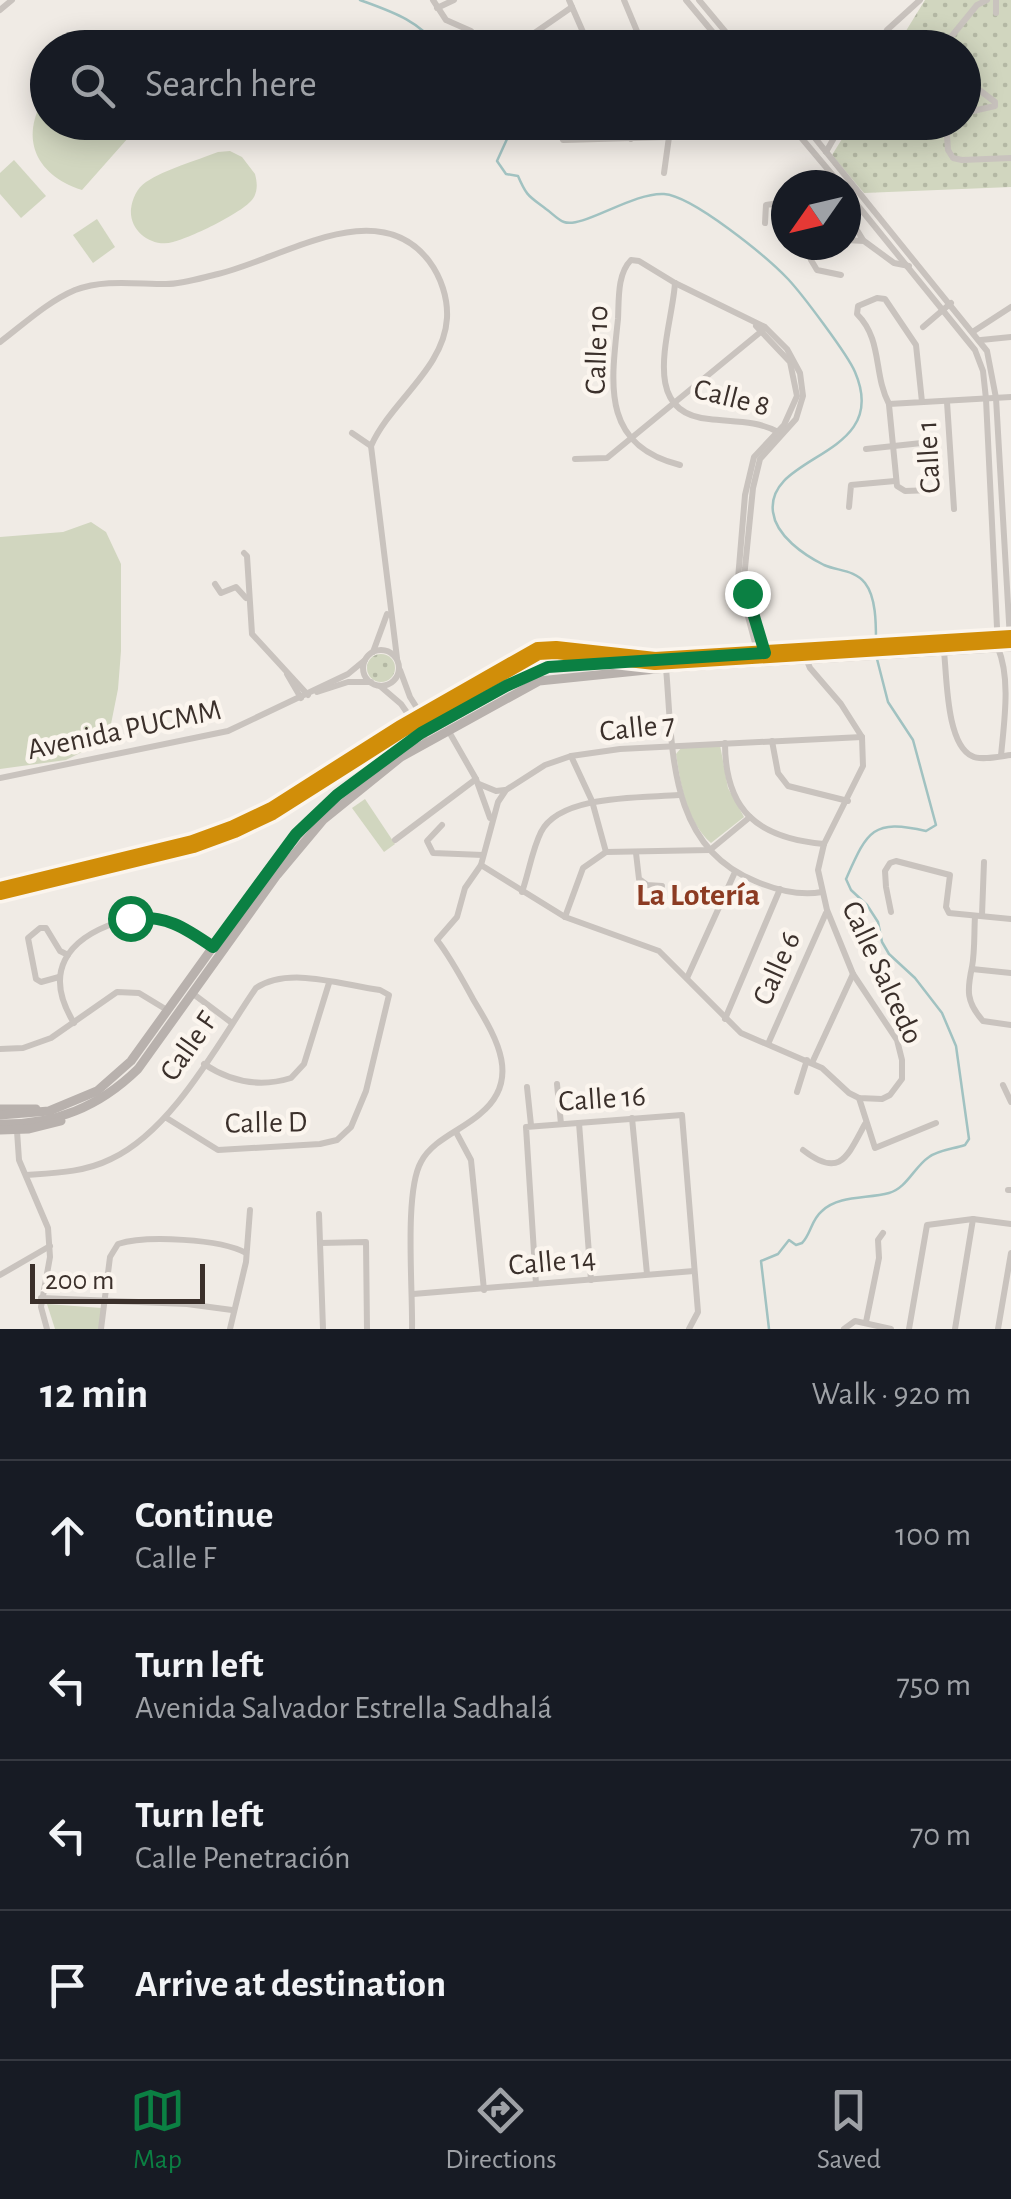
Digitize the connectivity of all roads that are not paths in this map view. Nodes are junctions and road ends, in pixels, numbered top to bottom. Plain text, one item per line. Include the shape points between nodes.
1 (12, 0) edge
2 (454, 0) edge
3 (624, 0) edge
4 (686, 0) edge
5 (699, 0) edge
6 (920, 0) edge
7 (987, 0) edge
8 (996, 0) edge
9 (435, 4) edge
10 (570, 4) edge
11 (0, 10) edge
12 (996, 13) dead end
13 (470, 30) edge
14 (538, 30) edge
15 (580, 30) edge
16 (636, 30) edge
17 (711, 30) edge
18 (724, 30) edge
19 (887, 30) edge
20 (957, 30) edge
21 (981, 91) edge
22 (981, 109) edge
23 (669, 140) edge
24 (804, 140) edge
25 (816, 140) edge
26 (833, 140) edge
27 (947, 140) edge
28 (826, 152) junction
29 (1011, 158) edge
30 (820, 159) junction
31 (829, 170) edge
32 (664, 172) dead end
33 (771, 205) edge
34 (861, 209) edge
35 (765, 223) dead end
36 (861, 235) edge
37 (864, 240) joint
38 (811, 260) edge
39 (908, 266) junction
40 (920, 266) junction
41 (841, 275) dead end
42 (675, 283) junction
43 (952, 304) junction
44 (1011, 308) edge
45 (943, 310) junction
46 (760, 328) junction
47 (923, 328) dead end
48 (974, 331) junction
49 (1011, 337) edge
50 (981, 340) junction
51 (2, 342) edge
52 (1011, 397) edge
53 (996, 398) junction
54 (986, 399) junction
55 (922, 402) junction
56 (947, 402) junction
57 (672, 404) junction
58 (889, 404) junction
59 (352, 433) dead end
60 (780, 434) junction
61 (631, 438) junction
62 (930, 442) dead end
63 (371, 446) junction
64 (892, 446) junction
65 (866, 449) dead end
66 (575, 459) dead end
67 (680, 464) dead end
68 (895, 481) junction
69 (932, 490) dead end
70 (849, 507) dead end
71 (954, 509) dead end
72 (244, 554) dead end
73 (215, 584) dead end
74 (249, 603) junction
75 (389, 608) junction
76 (1006, 644) edge
77 (906, 650) junction
78 (372, 652) junction
79 (944, 652) junction
80 (811, 655) junction
81 (396, 658) junction
82 (762, 658) junction
83 (365, 660) junction
84 (666, 668) junction
85 (399, 669) junction
86 (375, 684) junction
87 (306, 695) junction
88 (445, 725) junction
89 (428, 735) junction
90 (862, 737) junction
91 (772, 741) junction
92 (725, 743) junction
93 (673, 744) junction
94 (1011, 755) edge
95 (571, 756) junction
96 (1001, 756) junction
97 (0, 778) edge
98 (477, 781) junction
99 (506, 790) junction
100 (679, 795) junction
101 (848, 801) junction
102 (592, 802) junction
103 (750, 816) junction
104 (491, 819) junction
105 (442, 825) dead end
106 (395, 840) dead end
107 (824, 844) junction
108 (710, 850) junction
109 (606, 852) junction
110 (636, 853) junction
111 (483, 855) junction
112 (984, 862) dead end
113 (481, 866) junction
114 (735, 872) junction
115 (662, 886) dead end
116 (780, 889) junction
117 (522, 892) junction
118 (822, 892) junction
119 (827, 910) junction
120 (891, 912) dead end
121 (978, 916) junction
122 (565, 917) junction
123 (1011, 919) edge
124 (213, 947) junction
125 (68, 955) junction
126 (972, 969) junction
127 (1011, 973) edge
128 (853, 974) junction
129 (59, 977) junction
130 (687, 978) junction
131 (330, 984) junction
132 (192, 993) junction
133 (389, 995) joint
134 (168, 1010) junction
135 (725, 1018) junction
136 (74, 1023) junction
137 (232, 1023) junction
138 (1011, 1024) edge
139 (0, 1039) edge
140 (768, 1044) junction
141 (1, 1049) edge
142 (810, 1062) junction
143 (204, 1064) junction
144 (557, 1084) dead end
145 (1003, 1085) dead end
146 (527, 1087) dead end
147 (796, 1092) dead end
148 (859, 1098) junction
149 (1011, 1102) edge
150 (77, 1107) junction
151 (0, 1112) edge
152 (165, 1117) junction
153 (632, 1118) junction
154 (866, 1122) junction
155 (578, 1123) junction
156 (936, 1123) dead end
157 (561, 1124) junction
158 (528, 1126) junction
159 (0, 1127) edge
160 (18, 1131) junction
161 (456, 1132) junction
162 (803, 1150) dead end
163 (28, 1175) junction
164 (250, 1210) dead end
165 (319, 1214) dead end
166 (973, 1219) junction
167 (1011, 1224) edge
168 (883, 1234) dead end
169 (320, 1243) junction
170 (50, 1246) junction
171 (246, 1253) junction
172 (1011, 1253) edge
173 (694, 1271) junction
174 (647, 1274) junction
175 (0, 1276) edge
176 (592, 1280) junction
177 (536, 1284) junction
178 (484, 1290) junction
179 (413, 1294) junction
180 (41, 1298) junction
181 (105, 1302) junction
182 (232, 1310) junction
183 (866, 1322) junction
184 (48, 1329) edge
185 (101, 1329) edge
186 (230, 1329) edge
187 (323, 1329) edge
188 (367, 1329) edge
189 (412, 1329) edge
190 (689, 1329) edge
191 (844, 1329) edge
192 (891, 1329) edge
193 (909, 1329) edge
194 (955, 1329) edge
195 (998, 1329) edge

1 - 11 street
2 - 9 street
3 - 16 street
4 - 17 street
5 - 18 street
6 - 19 street
7 - 20 street
8 - 12 street
9 - 13 street via 446,20
10 - 14 street
10 - 15 street
21 - 22 street via 995,102
23 - 32 street
24 - 30 street
25 - 28 street
26 - 28 street
27 - 29 street via 957,160
28 - 30 street
28 - 40 street
30 - 31 street
33 - 35 street
34 - 39 street
36 - 37 street
37 - 39 street
38 - 41 street via 817,270
39 - 40 street
39 - 45 street
40 - 43 street
42 - 46 street
42 - 57 street, Calle 8 via 664,352
42 - 61 street, Calle 10 via 639,261 627,263 621,275 612,386
43 - 45 street
43 - 48 street
44 - 48 street
45 - 47 street
45 - 54 street via 980,360
46 - 57 street
46 - 60 street via 788,348 800,373 796,418
48 - 50 street
49 - 50 street
50 - 53 street
51 - 63 street via 78,289 198,279 352,231 382,230 413,243 433,267 447,320 440,351
52 - 53 street
53 - 54 street
53 - 76 street
54 - 56 street
54 - 76 street
55 - 56 street
55 - 58 street
55 - 58 street via 913,338 885,299 877,298 858,306 857,314 875,340
56 - 71 street, Calle 1
57 - 60 street, Calle 8 via 702,419 762,424
57 - 61 street
58 - 64 street
59 - 63 street
60 - 82 street via 756,471 744,539 744,593
61 - 66 street via 607,458
61 - 67 street via 648,454
62 - 64 street
63 - 75 street
64 - 65 street
64 - 68 street
68 - 69 street via 905,491
68 - 70 street via 850,485
72 - 74 street
73 - 74 street via 222,593 240,588
74 - 87 street via 254,638
75 - 78 street
75 - 81 street
76 - 77 main road
76 - 79 main road
76 - 96 street
77 - 79 main road
77 - 80 main road
78 - 81 street
78 - 83 street
79 - 96 street via 951,724 963,746 976,758
80 - 82 main road
80 - 90 street via 819,680
81 - 85 street
82 - 84 main road
82 - 88 main road via 548,667
83 - 86 street via 364,672
83 - 87 street, Avenida PUCMM
84 - 88 main road via 546,678
84 - 93 street
85 - 86 street via 390,683
85 - 89 street
86 - 87 street, Avenida PUCMM via 348,682
86 - 89 street
87 - 97 street, Avenida PUCMM via 217,734
88 - 89 main road
88 - 98 street
89 - 124 main road via 376,764 316,814
89 - 132 main road via 304,840
90 - 91 street, Calle 7
90 - 101 street, Calle Salcedo via 863,766
91 - 92 street, Calle 7
91 - 101 street via 778,774 788,786
92 - 93 street, Calle 7
92 - 103 street via 730,789
93 - 95 street, Calle 7
93 - 100 street
94 - 96 street
95 - 99 street, Calle 7
95 - 102 street
98 - 99 street
98 - 104 street
98 - 106 street
99 - 104 street
100 - 102 street
100 - 108 street
101 - 107 street, Calle Salcedo
102 - 109 street
102 - 117 street via 543,829
103 - 107 street via 789,840
103 - 108 street
104 - 111 street
105 - 111 street via 427,841 433,852
107 - 118 street, Calle Salcedo via 817,861
108 - 110 street
108 - 114 street
109 - 110 street
109 - 122 street via 584,868
110 - 115 street via 639,879
111 - 113 street
112 - 121 street
113 - 117 street
113 - 161 street via 464,888 457,918 437,940 498,1041 504,1073 494,1100
114 - 116 street
114 - 130 street
116 - 118 street
116 - 135 street
117 - 122 street
118 - 119 street, Calle Salcedo
119 - 128 street, Calle Salcedo
119 - 140 street, Calle 6
120 - 121 street via 885,871 896,861 950,874 947,910
121 - 123 street
121 - 126 street
122 - 130 street via 660,951
124 - 125 street via 154,916 102,927
124 - 134 main road
125 - 129 street
125 - 129 street via 46,928 28,938 36,979
126 - 127 street
126 - 138 street via 967,992 976,1013 983,1021
128 - 142 street
128 - 148 street, Calle Salcedo via 897,1040 902,1060 902,1079 890,1095
129 - 136 street
130 - 135 street
131 - 133 street, Calle F
131 - 137 street, Calle F via 290,976 269,980
131 - 143 street via 304,1064 291,1078 245,1082
132 - 137 street
132 - 150 main road via 138,1069 103,1100
133 - 152 street, Calle D via 361,1104 337,1140 218,1150
134 - 136 street via 139,992 117,992
134 - 150 main road via 130,1062
135 - 140 street
136 - 141 street via 34,1045
137 - 143 street, Calle F
139 - 141 street
140 - 142 street
142 - 147 street
142 - 148 street
143 - 152 street, Calle F
144 - 157 street
145 - 149 street
146 - 158 street
148 - 154 street
150 - 151 main road via 26,1116
150 - 159 main road
150 - 160 main road via 50,1126
152 - 163 street, Calle F via 110,1160
153 - 155 street, Calle 16
153 - 173 street, Calle 16 via 682,1115
153 - 174 street
154 - 156 street via 872,1145 880,1148
154 - 162 street via 840,1162 822,1164
155 - 157 street, Calle 16
155 - 176 street
157 - 158 street, Calle 16
158 - 177 street
159 - 160 main road
160 - 163 street
161 - 178 street via 471,1160
161 - 179 street via 421,1161 413,1186
163 - 170 street
164 - 171 street
165 - 169 street
166 - 167 street
166 - 193 street via 927,1225
166 - 194 street
168 - 183 street
169 - 187 street
169 - 188 street via 366,1242
170 - 175 street
170 - 180 street
171 - 181 street via 184,1241 118,1244
171 - 182 street
172 - 195 street
173 - 174 street, Calle 14
173 - 190 street via 698,1312
174 - 176 street, Calle 14
176 - 177 street, Calle 14
177 - 178 street, Calle 14
178 - 179 street, Calle 14
179 - 189 street
180 - 181 street
180 - 184 street
181 - 182 street
181 - 185 street
182 - 186 street
183 - 191 street
183 - 192 street

